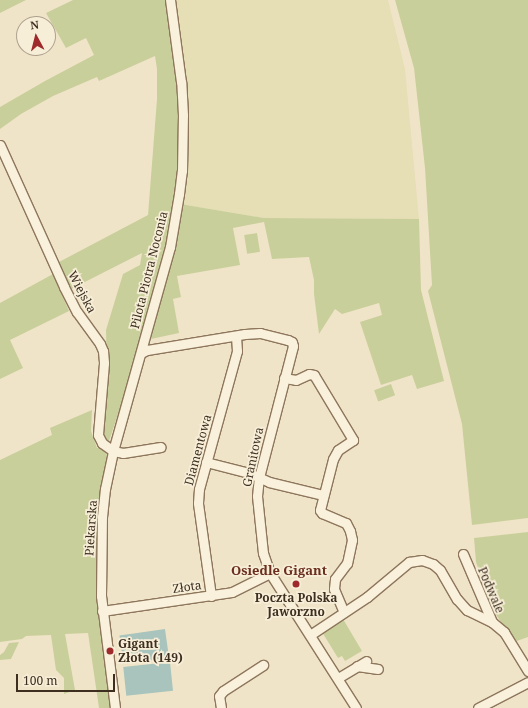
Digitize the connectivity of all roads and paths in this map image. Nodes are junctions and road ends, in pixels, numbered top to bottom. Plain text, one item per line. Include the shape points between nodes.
1 (170, 0) edge
2 (0, 145) edge
3 (236, 336) junction
4 (141, 353) junction
5 (284, 378) junction
6 (161, 447) dead end
7 (113, 451) junction
8 (206, 462) junction
9 (259, 477) junction
10 (323, 495) junction
11 (463, 554) dead end
12 (270, 573) junction
13 (212, 596) junction
14 (102, 611) junction
15 (344, 612) junction
16 (492, 622) junction
17 (310, 635) junction
18 (366, 661) dead end
19 (263, 665) dead end
20 (357, 666) junction
21 (378, 669) dead end
22 (528, 671) edge
23 (338, 678) junction
24 (528, 682) edge
25 (115, 708) edge
26 (221, 708) edge
27 (356, 708) edge
28 (478, 708) edge

1 - 4 street, Pilota Piotra Noconia via 181,82 182,170 170,247
2 - 7 street, Wiejska via 64,287 103,351 98,435 102,443
3 - 4 street, Granitowa
3 - 5 street, Granitowa via 260,333 292,342
3 - 8 street, Diamentowa via 237,351
4 - 7 street, Piekarska
5 - 9 street, Granitowa
5 - 10 street via 296,380 308,374 314,375 353,440 338,450 333,459
6 - 7 street via 123,454
7 - 14 street, Piekarska via 105,489 101,533
8 - 9 street
8 - 13 street, Diamentowa via 198,503
9 - 10 street via 269,482
9 - 12 street, Granitowa via 257,496 264,553
10 - 15 street via 320,510 346,523 352,540 347,563 335,579 334,589
11 - 16 street, Podwale
12 - 13 street, Złota via 241,589
12 - 17 street, Granitowa
13 - 14 street, Złota
14 - 25 street, Piekarska
15 - 16 street via 389,580 409,562 422,560 440,570 463,606
15 - 17 street
16 - 22 street, Podwale via 504,632
17 - 23 street, Granitowa
18 - 20 street
19 - 26 street via 223,691 219,696
20 - 21 street
20 - 23 street
23 - 27 street, Granitowa
24 - 28 street

